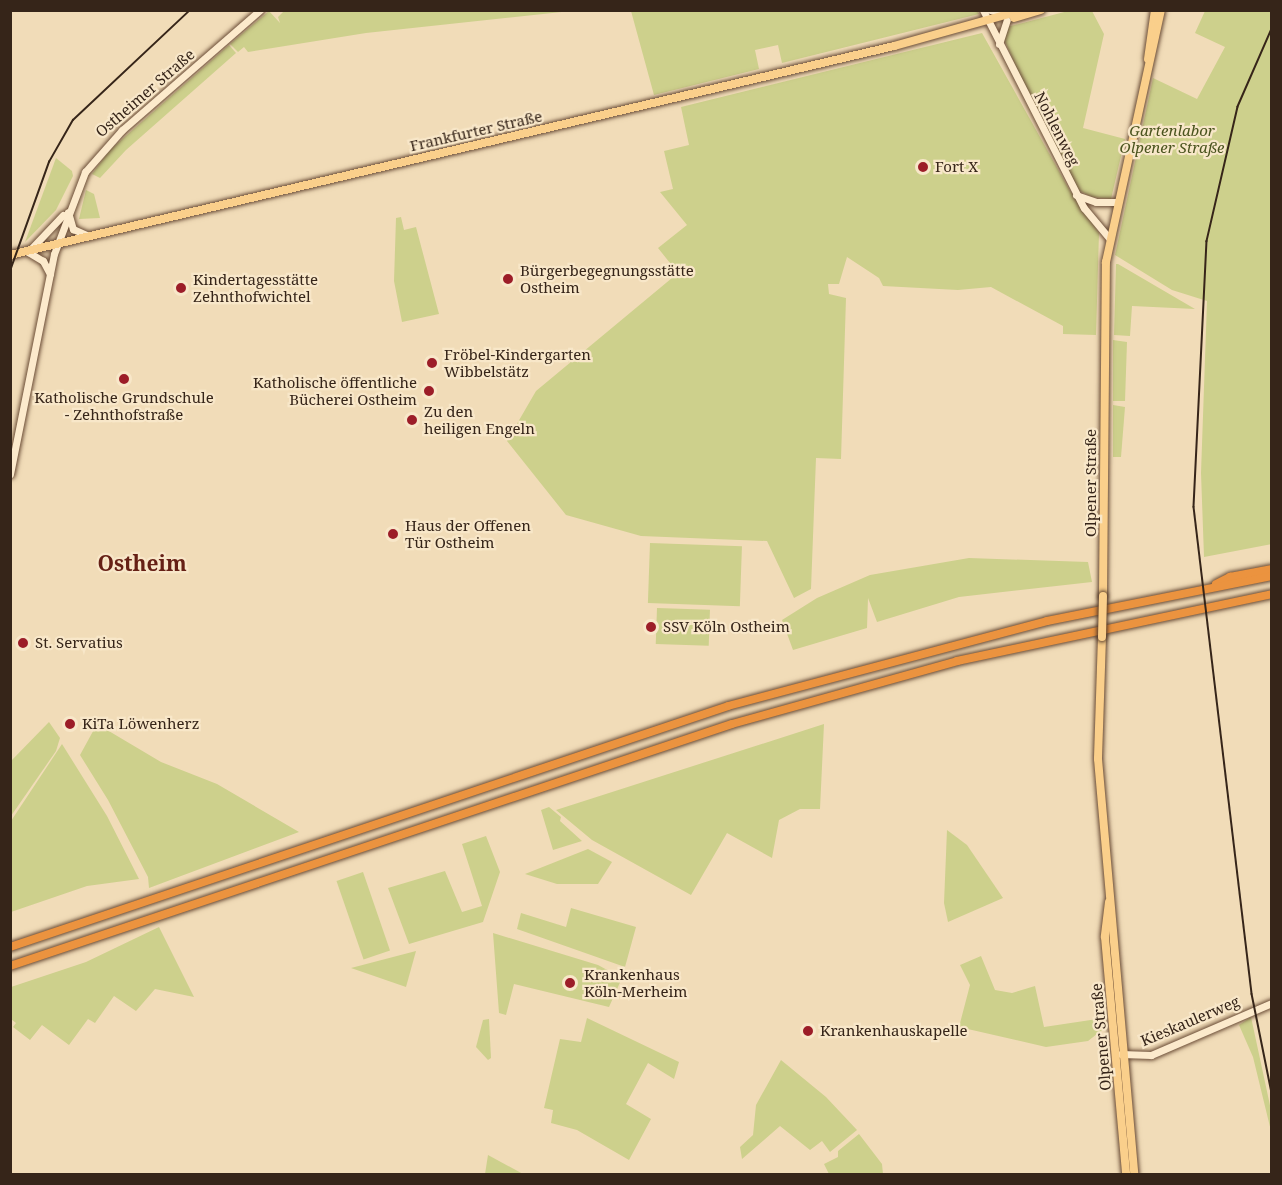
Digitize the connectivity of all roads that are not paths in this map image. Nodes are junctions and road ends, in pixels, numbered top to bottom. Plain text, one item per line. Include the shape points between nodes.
1 (260, 10) edge
2 (983, 10) edge
3 (990, 10) edge
4 (1023, 10) edge
5 (1041, 10) edge
6 (1160, 11) edge
7 (1006, 18) junction
8 (988, 22) junction
9 (999, 44) junction
10 (1076, 195) junction
11 (1118, 202) junction
12 (68, 209) junction
13 (89, 236) junction
14 (1110, 239) junction
15 (56, 244) junction
16 (28, 252) junction
17 (10, 255) edge
18 (50, 274) junction
19 (10, 474) edge
20 (1272, 569) edge
21 (1272, 576) edge
22 (1211, 587) junction
23 (1272, 594) edge
24 (10, 947) edge
25 (10, 966) edge
26 (1272, 1003) edge
27 (1121, 1054) junction
28 (1126, 1174) edge
29 (1134, 1174) edge

1 - 12 main road, Ostheimer Straße via 102,149 85,172
2 - 8 main road, Nohlenweg
3 - 7 main road
4 - 7 main road, Frankfurter Straße
5 - 7 main road, Frankfurter Straße
6 - 11 main road, Olpener Straße
7 - 8 main road, Frankfurter Straße
7 - 9 main road
8 - 9 main road, Nohlenweg
8 - 13 main road, Frankfurter Straße
9 - 10 main road, Nohlenweg
10 - 11 main road via 1096,202
10 - 14 main road, Nohlenweg
11 - 14 main road, Olpener Straße
12 - 13 main road via 73,229
12 - 15 main road, Ostheimer Straße
12 - 16 main road
13 - 15 main road, Frankfurter Straße
14 - 27 main road, Olpener Straße, bridge via 1106,262 1098,759 1110,898 1105,937
15 - 16 main road, Frankfurter Straße
15 - 18 main road, Ostheimer Straße
16 - 17 main road, Frankfurter Straße
16 - 18 main road via 43,261
18 - 19 main road, Ostheimer Straße
20 - 22 highway via 1230,577
21 - 22 highway
22 - 24 highway via 1047,621 751,699
23 - 25 highway via 1050,639 732,724
26 - 27 main road, Kieskaulerweg via 1151,1055
27 - 28 main road, Olpener Straße
27 - 29 main road, Olpener Straße

